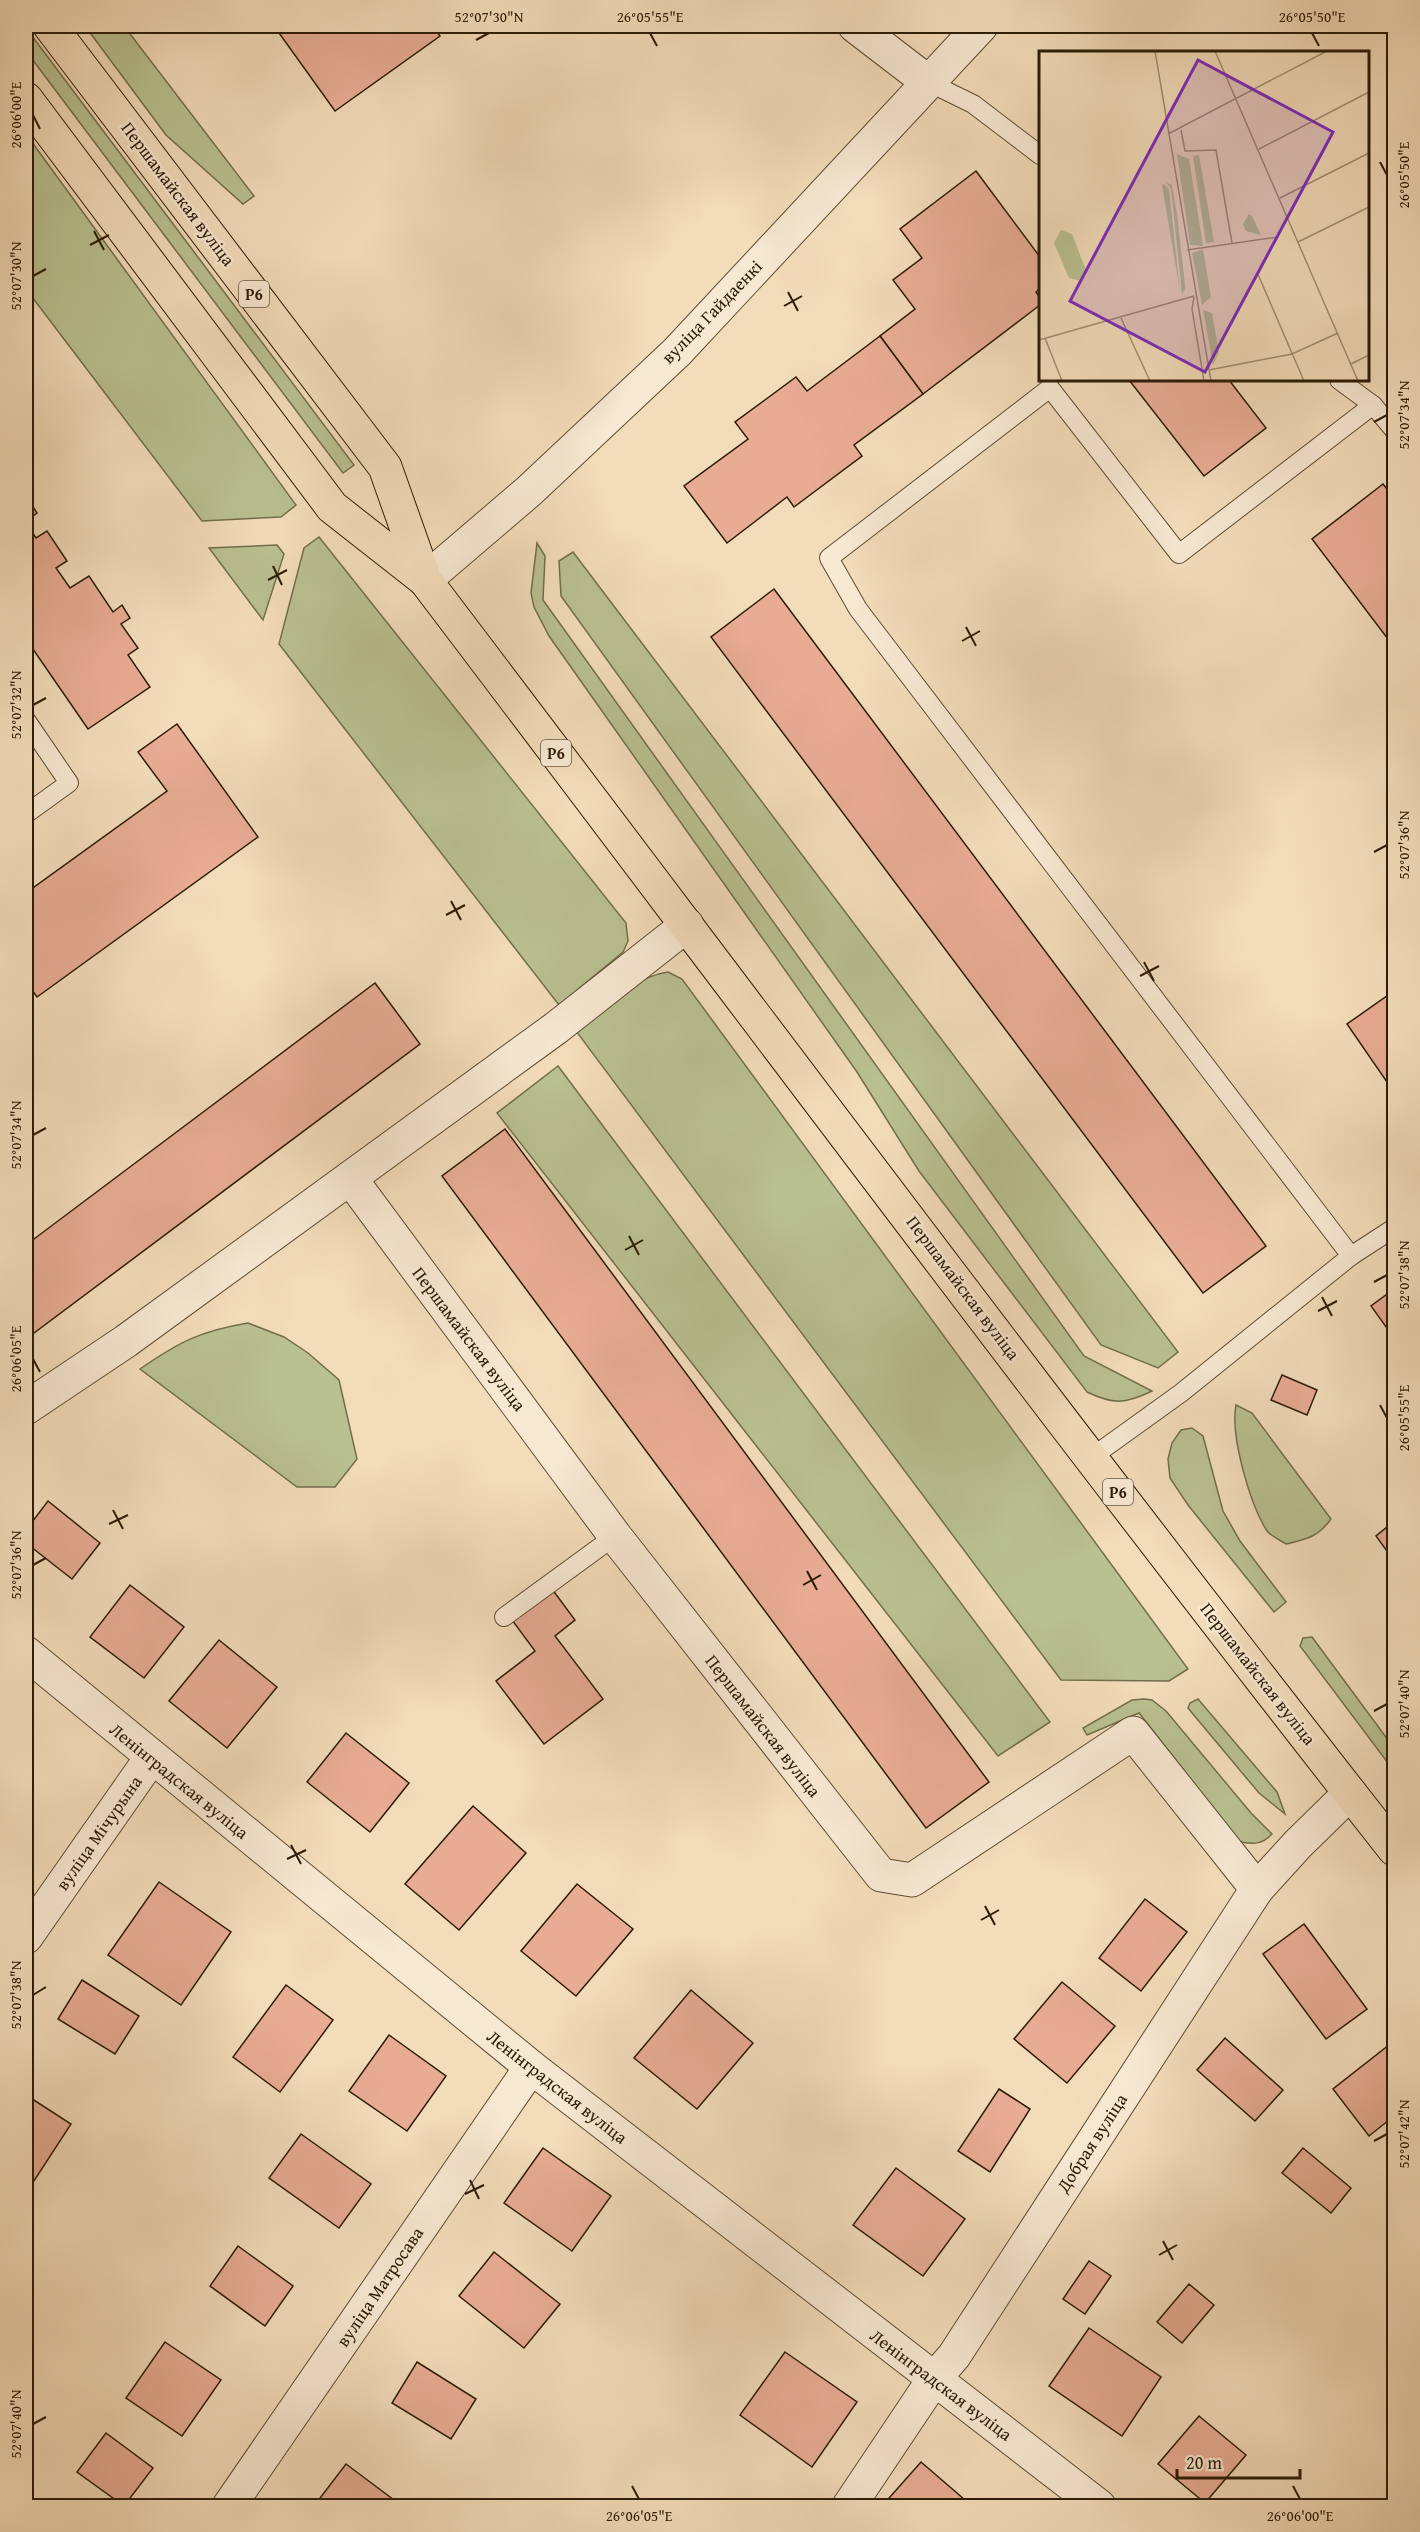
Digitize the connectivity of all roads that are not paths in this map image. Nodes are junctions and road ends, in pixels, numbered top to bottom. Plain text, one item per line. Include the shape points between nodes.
1 (50, 26) edge
2 (855, 26) edge
3 (981, 26) edge
4 (928, 82) junction
5 (26, 99) edge
6 (1039, 154) edge
7 (1340, 381) edge
8 (1373, 405) junction
9 (1395, 430) edge
10 (425, 580) junction
11 (26, 720) edge
12 (26, 814) edge
13 (687, 926) junction
14 (350, 1178) junction
15 (1395, 1228) edge
16 (1351, 1256) junction
17 (26, 1408) edge
18 (1092, 1457) junction
19 (615, 1536) junction
20 (504, 1617) dead end
21 (26, 1653) edge
22 (151, 1758) junction
23 (1350, 1793) junction
24 (1395, 1849) edge
25 (1257, 1889) junction
26 (26, 1937) edge
27 (531, 2067) junction
28 (934, 2379) junction
29 (229, 2506) edge
30 (849, 2506) edge
31 (1099, 2506) edge

1 - 10 main road, Першамайская вуліца / Р6 via 385,467
2 - 4 street
3 - 4 street, вуліца Гайдаенкі
4 - 6 lane via 973,105
4 - 10 street, вуліца Гайдаенкі via 677,352 529,491
5 - 10 main road, Першамайская вуліца / Р6 via 332,507
7 - 8 lane
8 - 9 lane
8 - 16 lane via 1179,554 1050,388 829,558 858,609
10 - 13 main road, Першамайская вуліца / Р6
11 - 12 lane via 69,783
13 - 14 street via 556,1028
13 - 18 main road, Першамайская вуліца / Р6
14 - 17 street via 126,1341
14 - 19 street, Першамайская вуліца
15 - 16 lane
16 - 18 lane via 1181,1393
18 - 23 main road, Першамайская вуліца / Р6
19 - 20 lane
19 - 25 street, Першамайская вуліца via 881,1875 912,1880 1133,1733
21 - 22 street, Ленінградская вуліца
22 - 26 street, вуліца Мічурына
22 - 27 street, Ленінградская вуліца
23 - 24 main road, Першамайская вуліца / Р6
23 - 25 street, Добрая вуліца
25 - 28 street, Добрая вуліца via 954,2356
27 - 28 street, Ленінградская вуліца
27 - 29 street, вуліца Матросава
28 - 30 street, Добрая вуліца
28 - 31 street, Ленінградская вуліца

